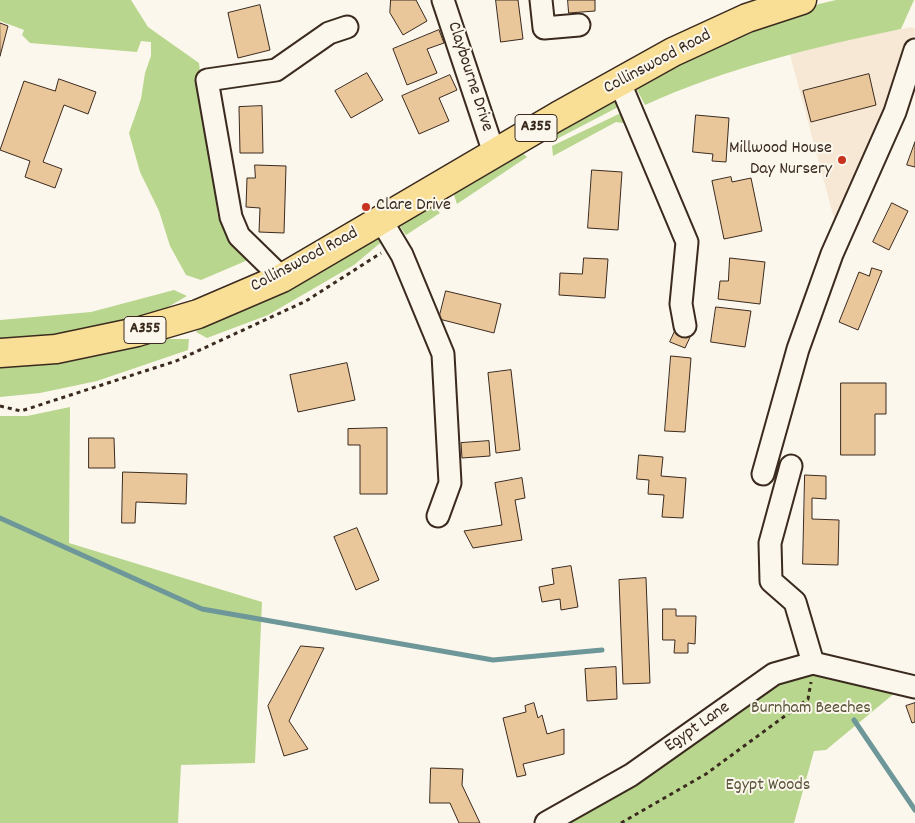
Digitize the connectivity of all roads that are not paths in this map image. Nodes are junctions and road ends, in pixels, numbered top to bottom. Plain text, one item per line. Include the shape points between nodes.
1 (443, 0) edge
2 (540, 0) edge
3 (802, 0) edge
4 (580, 24) dead end
5 (347, 27) dead end
6 (915, 50) edge
7 (620, 83) junction
8 (494, 153) junction
9 (381, 220) junction
10 (282, 278) junction
11 (685, 326) dead end
12 (0, 352) edge
13 (791, 466) dead end
14 (764, 474) dead end
15 (438, 516) dead end
16 (813, 664) junction
17 (915, 687) edge
18 (546, 823) edge

1 - 8 street, Claybourne Drive
2 - 4 street via 544,28
3 - 7 main road, Collinswood Road / A355 via 746,18 673,52
5 - 10 street via 329,33 276,70 207,80 231,218 239,236
6 - 14 street via 894,112 829,263 798,349
7 - 8 main road, Collinswood Road / A355
7 - 11 street via 687,242 681,304
8 - 9 main road, Collinswood Road / A355
9 - 10 main road, Collinswood Road / A355
9 - 15 street via 402,255 443,354 450,484
10 - 12 main road, Collinswood Road / A355 via 198,314 137,332 56,349
13 - 16 street via 770,543 771,581 795,602
16 - 17 street, Egypt Lane
16 - 18 street, Egypt Lane via 774,674 631,776

